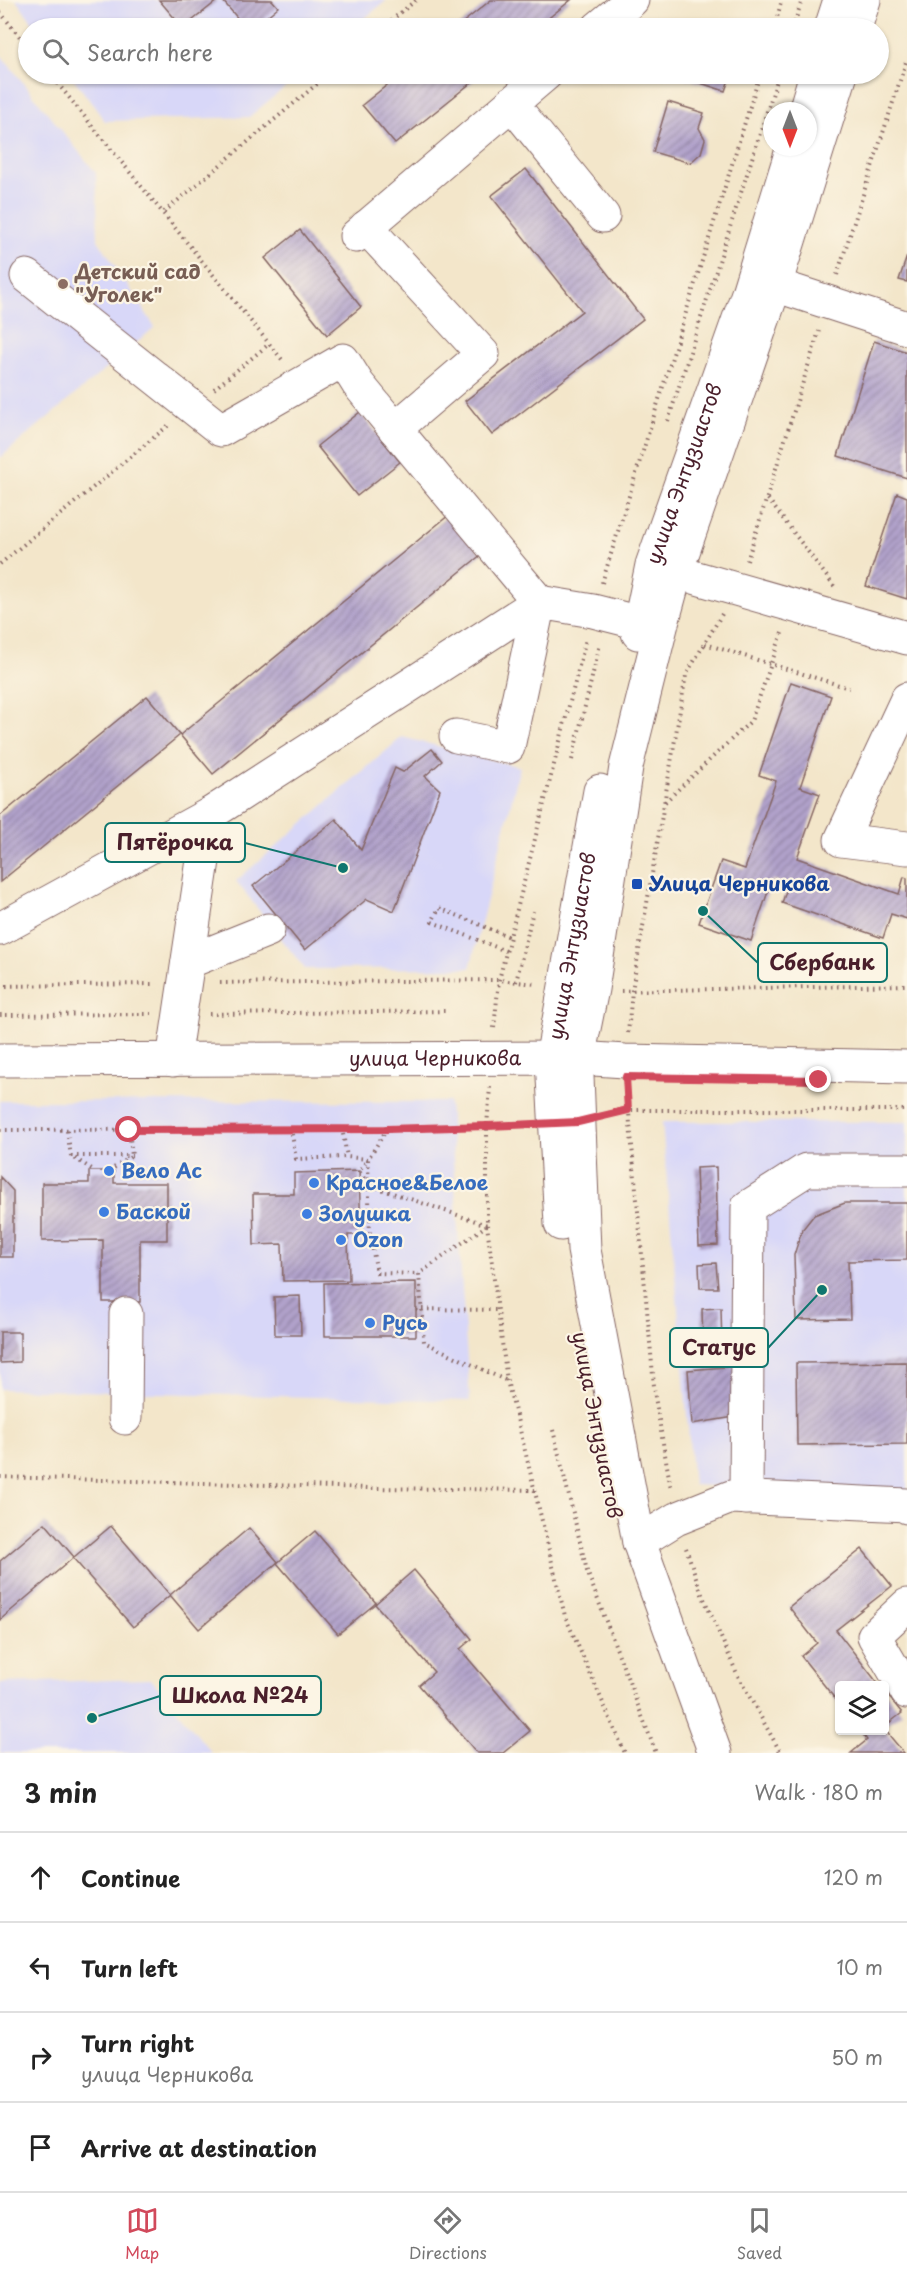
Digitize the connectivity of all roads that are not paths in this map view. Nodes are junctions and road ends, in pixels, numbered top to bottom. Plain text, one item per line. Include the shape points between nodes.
1 (632, 0) edge
2 (840, 0) edge
3 (864, 0) edge
4 (610, 18) edge
5 (834, 18) edge
6 (858, 18) edge
7 (534, 84) edge
8 (813, 84) edge
9 (838, 84) edge
10 (808, 102) edge
11 (511, 103) junction
12 (791, 156) edge
13 (603, 216) dead end
14 (27, 276) dead end
15 (775, 285) junction
16 (907, 328) edge
17 (395, 429) junction
18 (676, 572) junction
19 (539, 602) junction
20 (640, 624) junction
21 (907, 638) edge
22 (907, 699) edge
23 (456, 736) dead end
24 (210, 814) junction
25 (907, 848) edge
26 (0, 929) edge
27 (268, 930) dead end
28 (184, 986) junction
29 (579, 988) junction
30 (0, 1060) edge
31 (173, 1060) junction
32 (491, 1066) junction
33 (565, 1067) junction
34 (907, 1067) edge
35 (626, 1069) junction
36 (0, 1076) edge
37 (907, 1082) edge
38 (566, 1122) junction
39 (907, 1170) edge
40 (126, 1314) dead end
41 (125, 1418) dead end
42 (746, 1498) junction
43 (907, 1507) edge
44 (639, 1542) junction
45 (907, 1605) edge
46 (907, 1692) edge
47 (698, 1753) edge
48 (715, 1753) edge

1 - 4 street
2 - 5 street
3 - 6 street
7 - 11 street
8 - 10 street
9 - 15 street
11 - 13 street
11 - 17 street via 361,231 483,354
12 - 20 street, улица Энтузиастов via 748,293 652,565
14 - 17 street via 221,430 343,360
15 - 16 street
15 - 18 street
17 - 19 street
18 - 21 street
18 - 29 street via 626,767
19 - 20 street
19 - 23 street via 508,747
19 - 24 street
20 - 29 street, улица Энтузиастов via 605,760
22 - 25 street via 841,840
24 - 26 street
24 - 28 street
27 - 28 street
28 - 31 street
29 - 33 street, улица Энтузиастов
30 - 31 street, улица Черникова
31 - 32 street, улица Черникова
32 - 33 street, улица Черникова
32 - 36 street, улица Черникова
33 - 35 street, улица Черникова
33 - 38 street, улица Энтузиастов
34 - 35 street, улица Черникова
35 - 37 street, улица Черникова
38 - 44 street via 584,1251
38 - 47 street, улица Энтузиастов via 562,1252 621,1549
39 - 42 street via 806,1170 748,1208
40 - 41 street
42 - 43 street
42 - 44 street via 731,1497 676,1519
44 - 48 street
45 - 46 street via 874,1636

